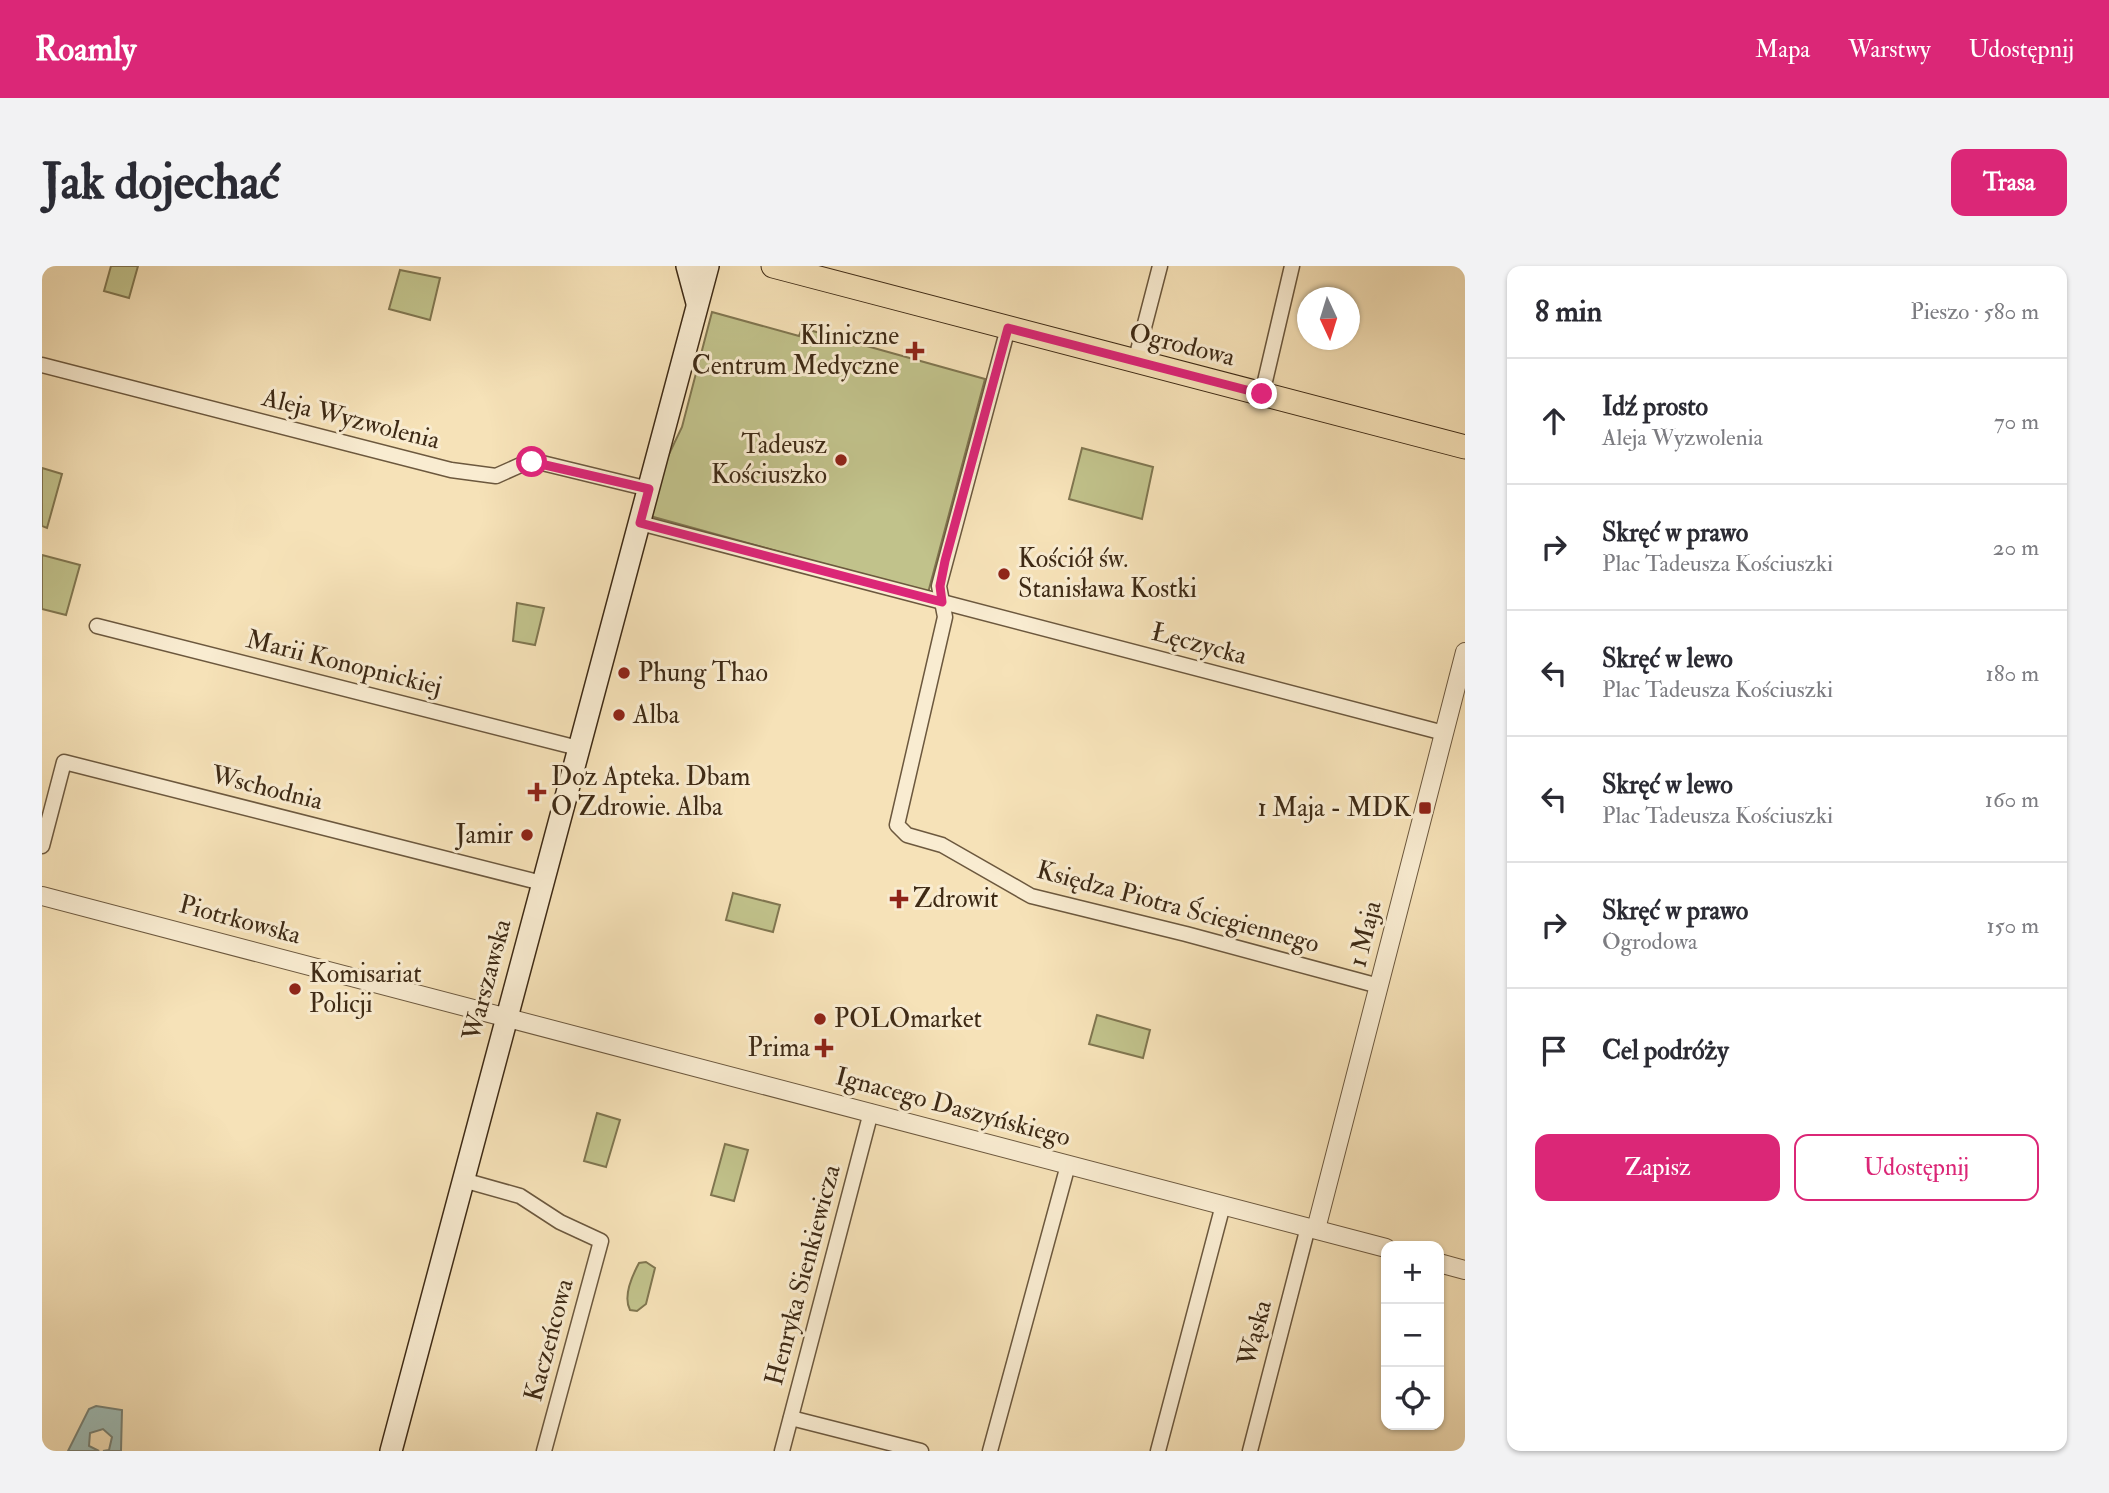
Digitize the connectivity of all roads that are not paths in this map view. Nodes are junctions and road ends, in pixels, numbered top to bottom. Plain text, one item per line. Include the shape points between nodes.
1 (687, 266) edge
2 (708, 266) edge
3 (773, 266) edge
4 (1160, 266) edge
5 (1292, 266) edge
6 (698, 305) junction
7 (1008, 328) junction
8 (1135, 362) junction
9 (42, 365) edge
10 (1262, 394) junction
11 (1465, 447) edge
12 (649, 489) junction
13 (640, 523) junction
14 (942, 602) junction
15 (97, 626) dead end
16 (1465, 652) edge
17 (1444, 733) junction
18 (578, 748) junction
19 (42, 846) edge
20 (542, 883) junction
21 (42, 896) edge
22 (1379, 986) junction
23 (506, 1016) junction
24 (872, 1112) junction
25 (1068, 1165) junction
26 (463, 1180) junction
27 (1223, 1205) junction
28 (1312, 1228) junction
29 (1381, 1247) edge
30 (1444, 1264) edge
31 (1465, 1270) edge
32 (791, 1418) junction
33 (391, 1451) edge
34 (544, 1451) edge
35 (782, 1451) edge
36 (921, 1451) edge
37 (990, 1451) edge
38 (1158, 1451) edge
39 (1250, 1451) edge

1 - 6 main road
2 - 6 main road, Warszawska
3 - 7 main road, Ogrodowa
4 - 8 street
5 - 10 street
6 - 12 main road, Warszawska
7 - 8 main road, Ogrodowa
7 - 14 street via 945,561
8 - 10 main road, Ogrodowa
9 - 12 street, Aleja Wyzwolenia via 451,470 496,476 538,462
10 - 11 main road, Ogrodowa
12 - 13 main road, Warszawska
13 - 14 street, Łęczycka
13 - 18 main road, Warszawska
14 - 17 street, Łęczycka
14 - 22 street, Księdza Piotra Ściegiennego via 946,617 897,825 907,835 942,845 1031,896
15 - 18 street, Marii Konopnickiej
16 - 17 street, 1 Maja
17 - 22 street, 1 Maja
18 - 20 main road, Warszawska
19 - 20 street, Wschodnia via 64,762
20 - 23 main road, Warszawska
21 - 23 street, Piotrkowska
22 - 28 street, 1 Maja
23 - 24 street, Ignacego Daszyńskiego
23 - 26 main road, Warszawska
24 - 25 street, Ignacego Daszyńskiego
24 - 32 street, Henryka Sienkiewicza
25 - 27 street, Ignacego Daszyńskiego
25 - 37 street
26 - 33 main road, Warszawska
26 - 34 street, Kaczeńcowa via 520,1196 601,1241
27 - 28 street, Ignacego Daszyńskiego
27 - 38 street
28 - 29 street, Ignacego Daszyńskiego
28 - 39 street, Wąska
30 - 31 street
32 - 35 street, Henryka Sienkiewicza
32 - 36 street

